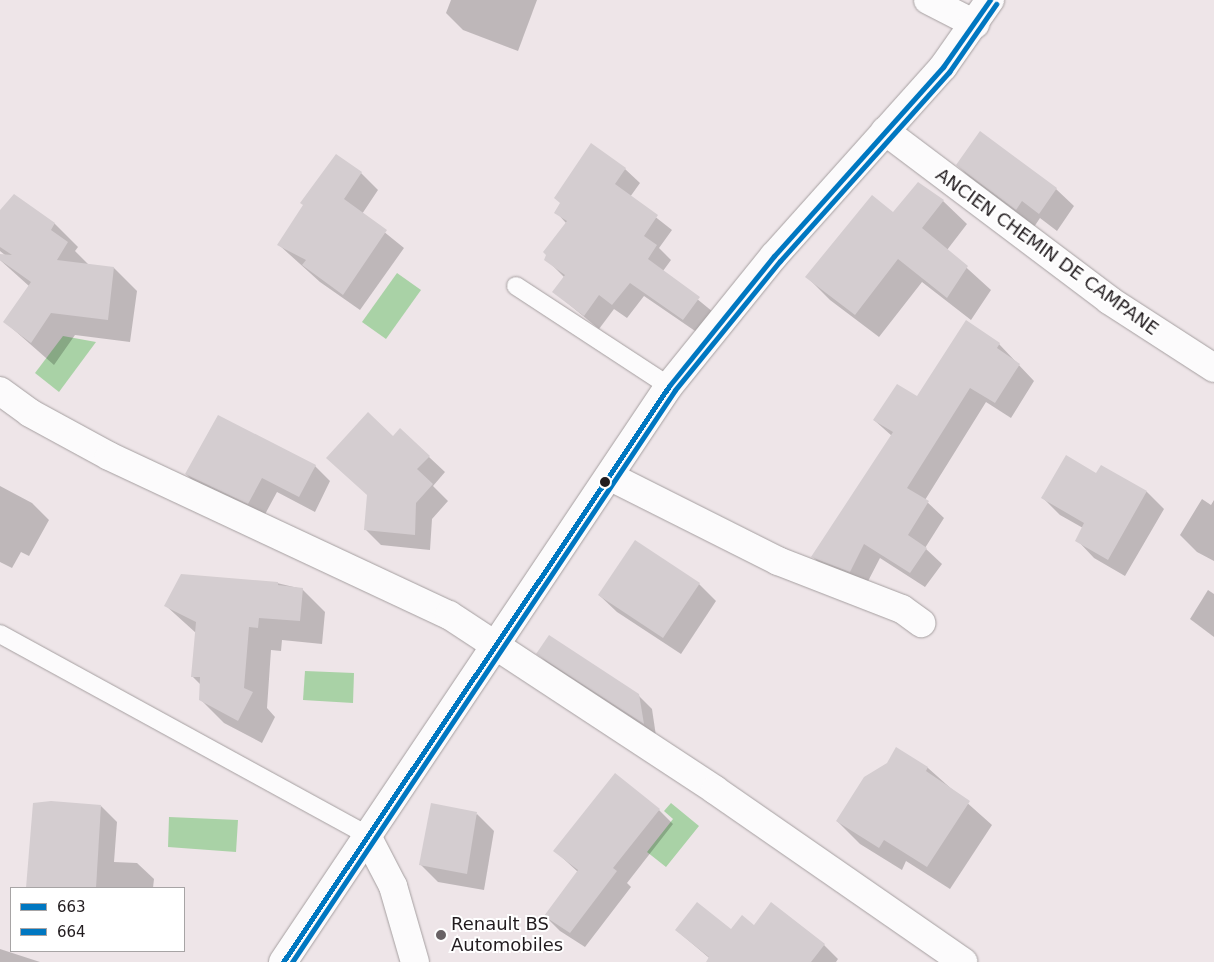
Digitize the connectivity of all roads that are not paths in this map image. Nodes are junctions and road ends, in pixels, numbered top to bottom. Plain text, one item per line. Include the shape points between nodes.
1 (928, 0) edge
2 (990, 0) edge
3 (975, 24) junction
4 (885, 131) junction
5 (516, 286) dead end
6 (1214, 368) edge
7 (668, 386) junction
8 (0, 391) edge
9 (610, 477) junction
10 (921, 623) dead end
11 (0, 634) edge
12 (494, 648) junction
13 (366, 834) junction
14 (283, 962) edge
15 (415, 962) edge
16 (963, 962) edge

1 - 3 street
2 - 3 street
3 - 4 street via 943,67
4 - 6 street, ANCIEN CHEMIN DE CAMPANE via 1109,300
4 - 7 street via 774,256
5 - 7 lane
7 - 9 street
8 - 12 street via 30,413 84,444 449,615
9 - 10 street via 778,560 902,609
9 - 12 street
11 - 13 lane
12 - 13 street
12 - 16 street via 715,790
13 - 14 street
13 - 15 street via 393,886

